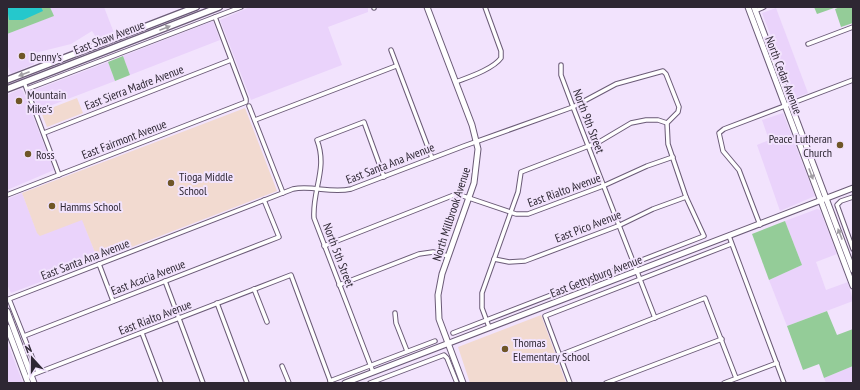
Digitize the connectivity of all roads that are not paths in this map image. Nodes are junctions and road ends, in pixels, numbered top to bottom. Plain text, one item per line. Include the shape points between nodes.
1 (196, 7) edge
2 (219, 7) edge
3 (241, 7) edge
4 (427, 7) edge
5 (485, 7) edge
6 (748, 7) edge
7 (764, 7) edge
8 (753, 10) edge
9 (215, 17) junction
10 (853, 27) edge
11 (133, 31) junction
12 (808, 44) dead end
13 (93, 47) junction
14 (391, 50) dead end
15 (96, 54) junction
16 (231, 60) junction
17 (561, 65) dead end
18 (396, 66) junction
19 (32, 79) junction
20 (7, 80) edge
21 (853, 80) edge
22 (24, 82) junction
23 (456, 82) junction
24 (7, 89) edge
25 (27, 89) junction
26 (788, 105) junction
27 (249, 106) dead end
28 (573, 107) junction
29 (255, 120) junction
30 (666, 123) junction
31 (44, 133) junction
32 (477, 142) junction
33 (588, 146) junction
34 (673, 157) junction
35 (432, 158) junction
36 (59, 175) junction
37 (384, 177) junction
38 (603, 186) junction
39 (853, 188) edge
40 (317, 189) junction
41 (283, 193) junction
42 (7, 195) edge
43 (853, 196) edge
44 (686, 197) junction
45 (469, 198) junction
46 (823, 199) junction
47 (264, 200) junction
48 (511, 212) junction
49 (760, 225) junction
50 (618, 226) junction
51 (729, 236) junction
52 (731, 244) junction
53 (324, 246) junction
54 (853, 249) edge
55 (841, 254) junction
56 (448, 256) junction
57 (494, 259) junction
58 (99, 264) junction
59 (634, 264) junction
60 (637, 270) junction
61 (853, 270) edge
62 (640, 279) junction
63 (165, 281) junction
64 (339, 285) junction
65 (853, 286) edge
66 (254, 289) junction
67 (113, 301) junction
68 (217, 303) junction
69 (7, 311) edge
70 (395, 313) dead end
71 (178, 318) junction
72 (655, 318) junction
73 (487, 321) junction
74 (267, 322) dead end
75 (7, 327) edge
76 (489, 327) junction
77 (142, 333) junction
78 (453, 334) dead end
79 (24, 336) junction
80 (722, 339) junction
81 (435, 341) dead end
82 (448, 344) junction
83 (407, 351) junction
84 (560, 355) junction
85 (777, 363) junction
86 (282, 366) dead end
87 (370, 366) junction
88 (38, 372) junction
89 (373, 372) junction
90 (29, 376) junction
91 (736, 378) junction
92 (330, 382) edge
93 (28, 383) edge
94 (34, 383) edge
95 (161, 383) edge
96 (203, 383) edge
97 (247, 383) edge
98 (289, 383) edge
99 (345, 383) edge
100 (370, 383) edge
101 (457, 383) edge
102 (463, 383) edge
103 (570, 383) edge
104 (606, 383) edge
105 (724, 383) edge
106 (784, 383) edge

1 - 11 main road, East Shaw Avenue
15 -> 2 main road, East Shaw Avenue
3 - 9 street
4 - 23 street, North Millbrook Avenue
5 - 23 street via 501,51 501,58 482,71
6 - 8 street, North Cedar Avenue
7 - 8 street
8 - 26 street, North Cedar Avenue
9 - 16 street
9 - 25 street
10 - 12 street
11 - 13 main road, East Shaw Avenue
11 - 15 main road via 124,39 97,49
13 - 19 main road via 89,53 46,70
13 -> 20 main road, East Shaw Avenue
14 - 18 street
15 - 19 main road, East Shaw Avenue
16 - 31 street, East Sierra Madre Avenue
16 - 36 street, East Fairmont Avenue via 246,99 244,103
17 - 28 street, North 9th Street via 561,75
18 - 29 street
18 - 35 street
19 - 22 main road, East Shaw Avenue
21 - 26 street
22 - 24 main road, East Shaw Avenue
22 - 25 street
23 - 32 street, North Millbrook Avenue
25 - 31 street
26 - 46 street, North Cedar Avenue
26 - 49 street via 719,133 723,151 739,170
27 - 29 street
28 - 30 street, East Santa Ana Avenue via 613,85 663,71 679,107 678,112
28 - 32 street, East Santa Ana Avenue
28 - 33 street, North 9th Street
29 - 41 street
30 - 33 street via 646,120 631,123
30 - 34 street via 667,138
31 - 36 street
32 - 35 street, East Santa Ana Avenue
32 - 45 street, North Millbrook Avenue via 477,171
33 - 38 street, North 9th Street
33 - 48 street via 521,172
34 - 38 street, East Rialto Avenue
34 - 44 street
35 - 37 street, East Santa Ana Avenue
36 - 42 street, East Fairmont Avenue
37 - 40 street, East Santa Ana Avenue via 342,192
37 - 40 street, North 5th Street via 364,122 317,140 322,157
38 - 48 street, East Rialto Avenue via 528,214
38 - 50 street, North 9th Street
39 - 46 street, East Gettysburg Avenue
40 - 41 street, East Santa Ana Avenue via 299,188
40 - 53 street, North 5th Street via 314,218
41 - 47 street, East Santa Ana Avenue
43 - 54 street via 837,205
44 - 50 street, East Pico Avenue
44 - 59 street via 704,236
45 - 48 street, East Rialto Avenue
45 - 53 street, East Rialto Avenue via 459,195 450,197
45 - 56 street, North Millbrook Avenue
46 - 49 street, East Gettysburg Avenue
46 - 55 street, North Cedar Avenue
61 -> 46 street, North Cedar Avenue
47 - 58 street, East Santa Ana Avenue
47 - 63 street, East Acacia Avenue via 279,237
48 - 57 street
49 - 51 street, East Gettysburg Avenue
50 - 57 street, East Pico Avenue via 525,261 509,262
50 - 59 street, North 9th Street
51 - 52 street
51 - 60 street, East Gettysburg Avenue
52 - 62 street
52 - 85 street
53 - 64 street, North 5th Street
55 - 61 street
55 - 65 street, North Cedar Avenue
56 - 64 street via 433,252 419,254
56 - 82 street, North Millbrook Avenue via 440,281 438,302 439,319
57 - 73 street via 482,293 482,308
58 - 67 street
58 - 79 street, East Santa Ana Avenue via 9,299
59 - 60 street, North 9th Street
59 - 73 street
60 - 62 street, North 9th Street
60 - 76 street, East Gettysburg Avenue
62 - 72 street, North 9th Street
62 - 84 street via 545,316
63 - 67 street, East Acacia Avenue
63 - 71 street
64 - 87 street, North 5th Street
66 - 68 street, East Rialto Avenue
66 - 74 street
66 - 92 street, East Rialto Avenue via 291,275
67 - 79 street, East Acacia Avenue
68 - 71 street, East Rialto Avenue
68 - 97 street
69 - 90 street
70 - 83 street
71 - 77 street, East Rialto Avenue
71 - 96 street
72 - 80 street via 705,298
72 - 84 street
73 - 76 street
73 - 78 street
75 - 90 street
76 - 82 street, East Gettysburg Avenue
77 - 88 street, East Rialto Avenue
77 - 95 street
79 - 88 street
80 - 91 street
80 - 104 street
81 - 83 street
82 - 89 street, East Gettysburg Avenue
82 - 102 street, North Millbrook Avenue
83 - 87 street
84 - 103 street
85 - 91 street
85 - 106 street
86 - 98 street
87 - 89 street, North 5th Street
87 - 92 street
88 - 90 street, East Rialto Avenue
89 - 99 street, East Gettysburg Avenue
90 - 93 street
90 - 94 street
91 - 105 street
100 - 101 street via 441,356 445,356

